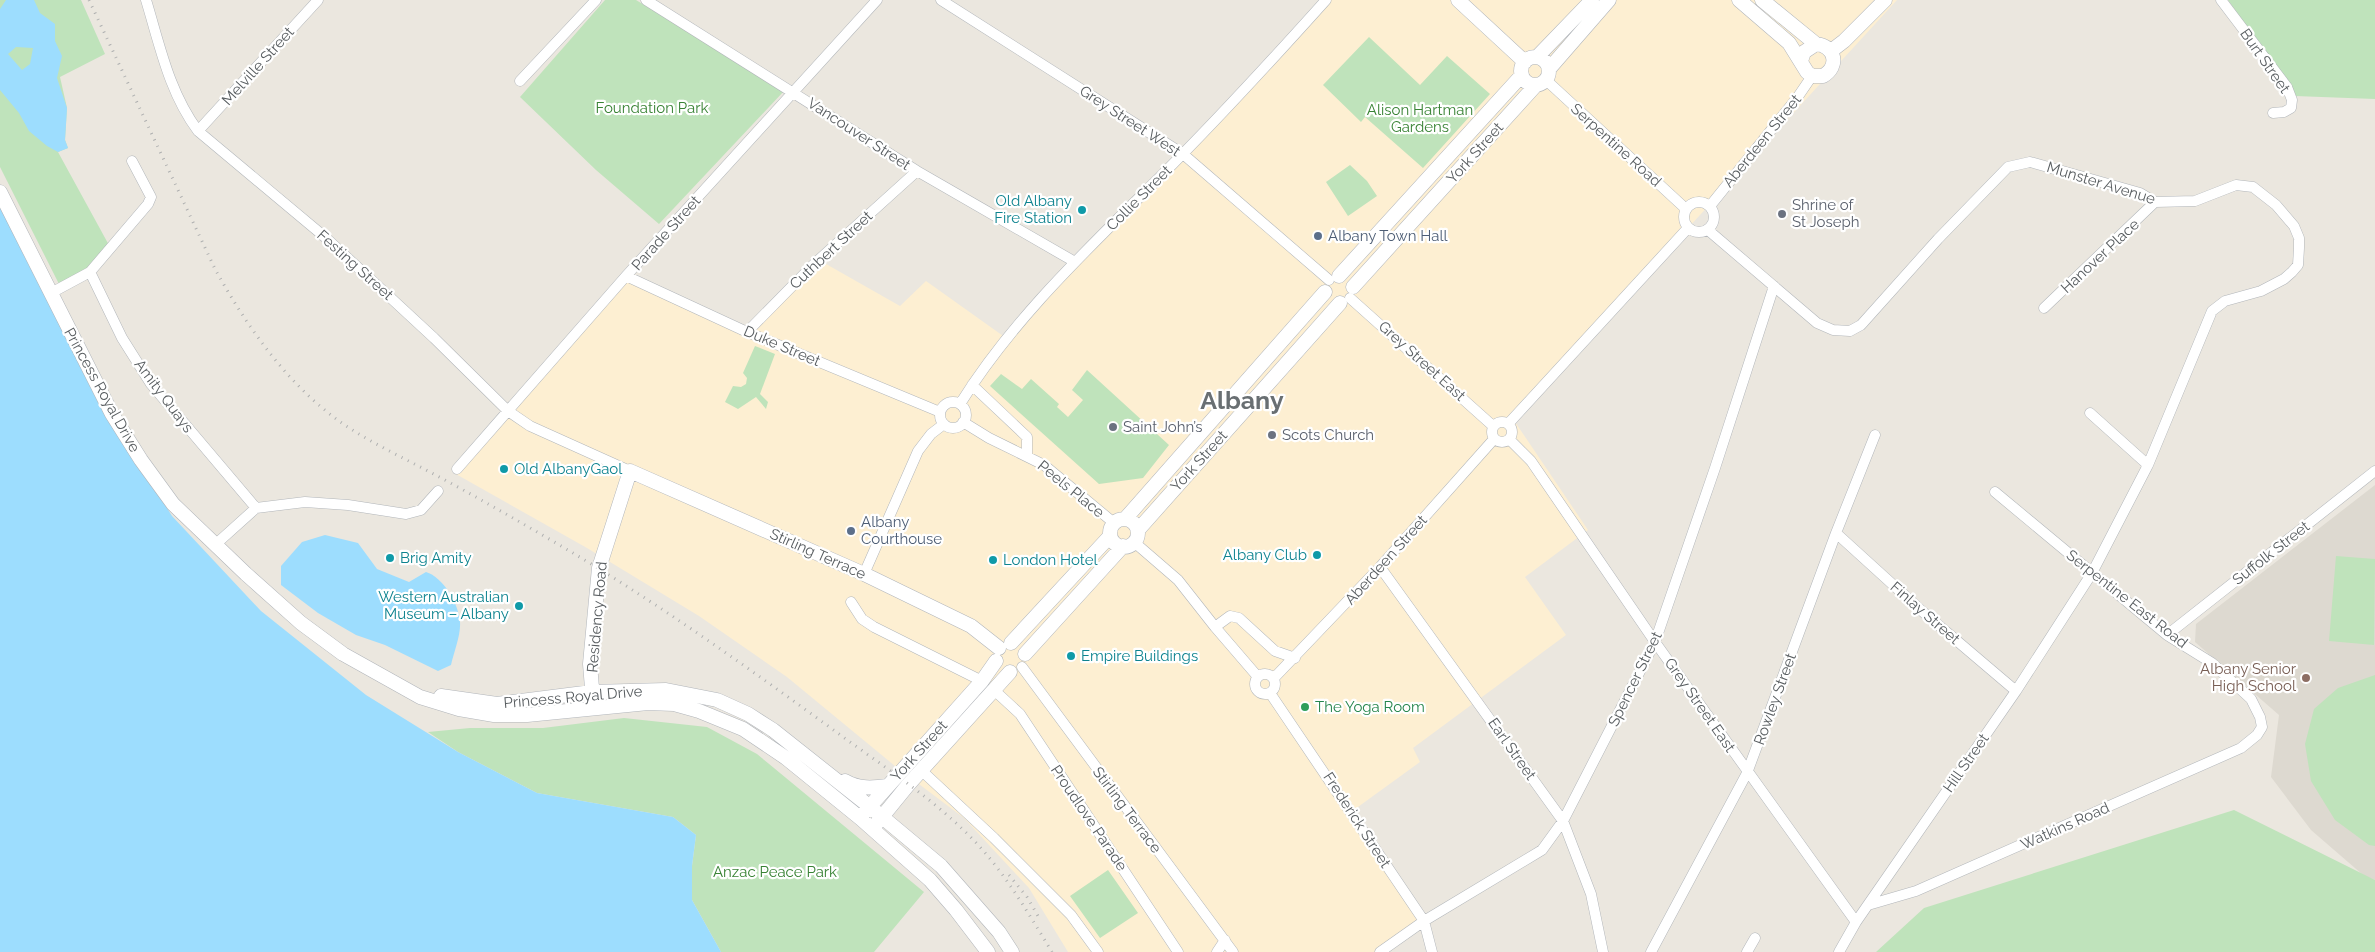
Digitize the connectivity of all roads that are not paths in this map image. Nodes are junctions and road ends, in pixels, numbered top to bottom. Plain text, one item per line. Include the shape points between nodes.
1 (146, 0) edge
2 (318, 0) edge
3 (596, 0) edge
4 (646, 0) edge
5 (877, 0) edge
6 (940, 0) edge
7 (1326, 0) edge
8 (1460, 0) edge
9 (1592, 0) edge
10 (1609, 0) edge
11 (1739, 0) edge
12 (1762, 0) edge
13 (1885, 0) edge
14 (2221, 0) edge
15 (1816, 44) junction
16 (1831, 51) junction
17 (1801, 61) junction
18 (1528, 65) junction
19 (1812, 76) junction
20 (1543, 78) junction
21 (520, 81) dead end
22 (794, 92) junction
23 (2273, 113) dead end
24 (198, 131) junction
25 (1183, 154) junction
26 (132, 161) dead end
27 (917, 171) junction
28 (0, 192) edge
29 (2154, 202) junction
30 (1710, 206) junction
31 (1686, 209) junction
32 (1688, 228) junction
33 (1708, 230) junction
34 (1075, 262) junction
35 (90, 272) junction
36 (626, 276) junction
37 (1331, 282) junction
38 (1774, 286) junction
39 (51, 293) junction
40 (1348, 296) junction
41 (2044, 308) dead end
42 (747, 332) junction
43 (972, 384) junction
44 (960, 404) junction
45 (508, 411) junction
46 (940, 412) junction
47 (2090, 413) dead end
48 (963, 422) junction
49 (944, 424) junction
50 (1508, 424) junction
51 (1494, 426) junction
52 (1875, 435) dead end
53 (1494, 439) junction
54 (1509, 439) junction
55 (1027, 455) junction
56 (2148, 465) junction
57 (457, 469) dead end
58 (630, 471) junction
59 (2375, 471) edge
60 (438, 491) dead end
61 (1995, 492) dead end
62 (256, 508) junction
63 (1116, 526) junction
64 (1836, 533) junction
65 (1132, 539) junction
66 (216, 544) junction
67 (1380, 567) junction
68 (2092, 573) junction
69 (864, 574) junction
70 (851, 602) dead end
71 (1215, 627) junction
72 (2167, 635) junction
73 (1655, 642) junction
74 (1002, 650) junction
75 (1295, 658) junction
76 (1019, 664) junction
77 (379, 674) junction
78 (1258, 676) junction
79 (1274, 678) junction
80 (982, 682) junction
81 (994, 690) junction
82 (2016, 691) junction
83 (592, 692) junction
84 (1270, 693) junction
85 (594, 708) junction
86 (2257, 735) joint
87 (790, 744) junction
88 (910, 761) junction
89 (922, 771) junction
90 (1748, 773) junction
91 (888, 786) junction
92 (904, 791) junction
93 (869, 806) junction
94 (883, 817) junction
95 (860, 818) junction
96 (1563, 821) junction
97 (872, 829) junction
98 (907, 837) junction
99 (1868, 905) junction
100 (1424, 921) junction
101 (1856, 922) junction
102 (1755, 938) dead end
103 (1225, 940) junction
104 (988, 952) edge
105 (1012, 952) edge
106 (1098, 952) edge
107 (1178, 952) edge
108 (1217, 952) edge
109 (1234, 952) edge
110 (1380, 952) edge
111 (1432, 952) edge
112 (1603, 952) edge
113 (1652, 952) edge
114 (1747, 952) edge
115 (1839, 952) edge

1 - 24 street, Festing Street via 172,88
2 - 24 street, Melville Street
3 - 21 street
4 - 22 street, Vancouver Street
5 - 22 street, Parade Street
6 - 25 street, Grey Street West
7 - 25 street, Collie Street
8 - 18 main road
9 - 18 main road, York Street
10 - 20 main road, York Street
11 - 17 main road via 1789,43
12 - 15 main road
13 - 16 main road
14 - 23 street, Burt Street via 2287,87 2291,108
15 - 16 main road
15 - 17 main road via 1804,52
16 - 19 main road via 1832,68 1823,76
17 - 19 main road
18 - 20 main road via 1527,82
18 - 20 main road via 1545,61
18 - 37 main road, York Street
19 - 30 street, Aberdeen Street
20 - 31 street, Serpentine Road
20 - 40 main road, York Street
22 - 27 street, Vancouver Street
22 - 36 street, Parade Street
24 - 45 street, Festing Street via 326,238
25 - 34 street, Collie Street
25 - 37 street, Grey Street West
26 - 35 street via 151,197
27 - 34 street, Vancouver Street
27 - 42 street, Cuthbert Street via 813,265
28 - 39 main road, Princess Royal Drive
29 - 38 street, Munster Avenue via 2140,193 2030,162 2008,167 1861,324 1850,331 1833,330 1817,323
29 - 41 street, Hanover Place
29 - 56 street, Munster Avenue via 2195,201 2236,185 2253,187 2276,205 2294,226 2299,248 2298,264 2284,279 2261,291 2225,300 2212,311
30 - 31 street via 1695,202
30 - 33 street via 1714,211 1714,221
31 - 32 street via 1684,219
32 - 33 street via 1698,232
32 - 50 street
33 - 38 street
34 - 43 street, Collie Street via 1006,338
35 - 39 street
35 - 62 street, Amity Quays via 122,338 151,384
36 - 42 street, Duke Street
36 - 45 street, Parade Street
37 - 40 main road via 1348,279
37 - 40 main road via 1330,300
37 - 63 main road, York Street
38 - 73 street, Spencer Street
39 - 66 main road, Princess Royal Drive via 112,414 141,460 173,504
40 - 51 street, Grey Street East
40 - 65 main road, York Street
42 - 46 street, Duke Street
43 - 44 street, Collie Street
43 - 55 street, Peels Place via 1027,437
44 - 46 street via 949,403
44 - 48 street via 965,412
45 - 57 street, Parade Street
45 - 58 street, Festing Street via 544,434
46 - 49 street
47 - 56 street
48 - 49 street via 956,427
48 - 55 street, Peels Place
49 - 69 street via 918,451
50 - 51 street via 1499,422
50 - 54 street via 1512,433
51 - 53 street
52 - 64 street, Rowley Street
53 - 54 street via 1500,442
53 - 67 street, Aberdeen Street
54 - 73 street, Grey Street East via 1531,461
55 - 63 street, Peels Place via 1055,472
56 - 68 street, Munster Avenue
58 - 69 main road, Stirling Terrace
58 - 83 main road, Residency Road via 601,560 590,664
59 - 72 street, Suffolk Street
60 - 62 street via 421,510 406,514 305,502
61 - 68 street, Serpentine East Road
62 - 66 street
63 - 65 main road via 1115,543
63 - 65 main road via 1133,522
63 - 74 main road, York Street
64 - 82 street, Finlay Street
64 - 90 street, Rowley Street
65 - 71 street via 1178,580
65 - 76 main road, York Street
66 - 77 main road, Princess Royal Drive via 301,623 343,654
67 - 75 street, Aberdeen Street
67 - 96 street, Earl Street
68 - 72 street, Serpentine East Road
68 - 82 street, Hill Street
69 - 74 main road, Stirling Terrace via 971,626
70 - 80 street via 862,619 874,627
71 - 75 street via 1230,616 1239,618 1275,651
71 - 78 street
72 - 86 street, Serpentine East Road via 2212,663 2251,699 2262,727
73 - 90 street, Grey Street East
73 - 96 street, Spencer Street
74 - 76 main road via 1020,646
74 - 76 main road via 1001,669
74 - 80 main road, York Street
75 - 79 street, Aberdeen Street
76 - 81 main road, York Street
76 - 103 street, Stirling Terrace
77 - 83 main road, Princess Royal Drive via 437,696 497,704
77 - 85 main road, Princess Royal Drive via 420,697 494,715
78 - 79 street via 1266,673
78 - 84 street via 1257,690 1263,694
79 - 84 street via 1276,684
80 - 81 main road
80 - 88 main road, York Street
81 - 89 main road, York Street
81 - 107 street, Proudlove Parade via 1020,714
82 - 99 street, Hill Street
83 - 85 main road, Residency Road
83 - 87 main road, Princess Royal Drive via 666,690 717,700 748,714
84 - 100 street, Frederick Street
85 - 95 main road, Princess Royal Drive via 674,704 720,719 760,739
86 - 99 street, Watkins Road via 2241,748 1925,887
87 - 91 main road via 854,786
87 - 93 main road, Princess Royal Drive
88 - 89 main road
88 - 91 main road, York Street
89 - 92 main road, York Street
89 - 106 street via 1071,915
90 - 101 street, Grey Street East
90 - 113 street, Rowley Street
91 - 93 main road, York Street
92 - 94 main road
92 - 98 main road via 896,822
93 - 94 main road, Princess Royal Drive
93 - 95 main road, York Street
94 - 97 main road
94 - 98 main road, Princess Royal Drive
95 - 97 main road, Princess Royal Drive
96 - 100 street, Spencer Street via 1542,850
96 - 112 street, Earl Street via 1591,894
97 - 104 main road, Princess Royal Drive via 930,880
98 - 105 main road, Princess Royal Drive via 941,866
99 - 101 street, Hill Street
100 - 110 street, Spencer Street
100 - 111 street, Frederick Street
101 - 115 street, Hill Street
102 - 114 street
103 - 108 street
103 - 109 street, Stirling Terrace

